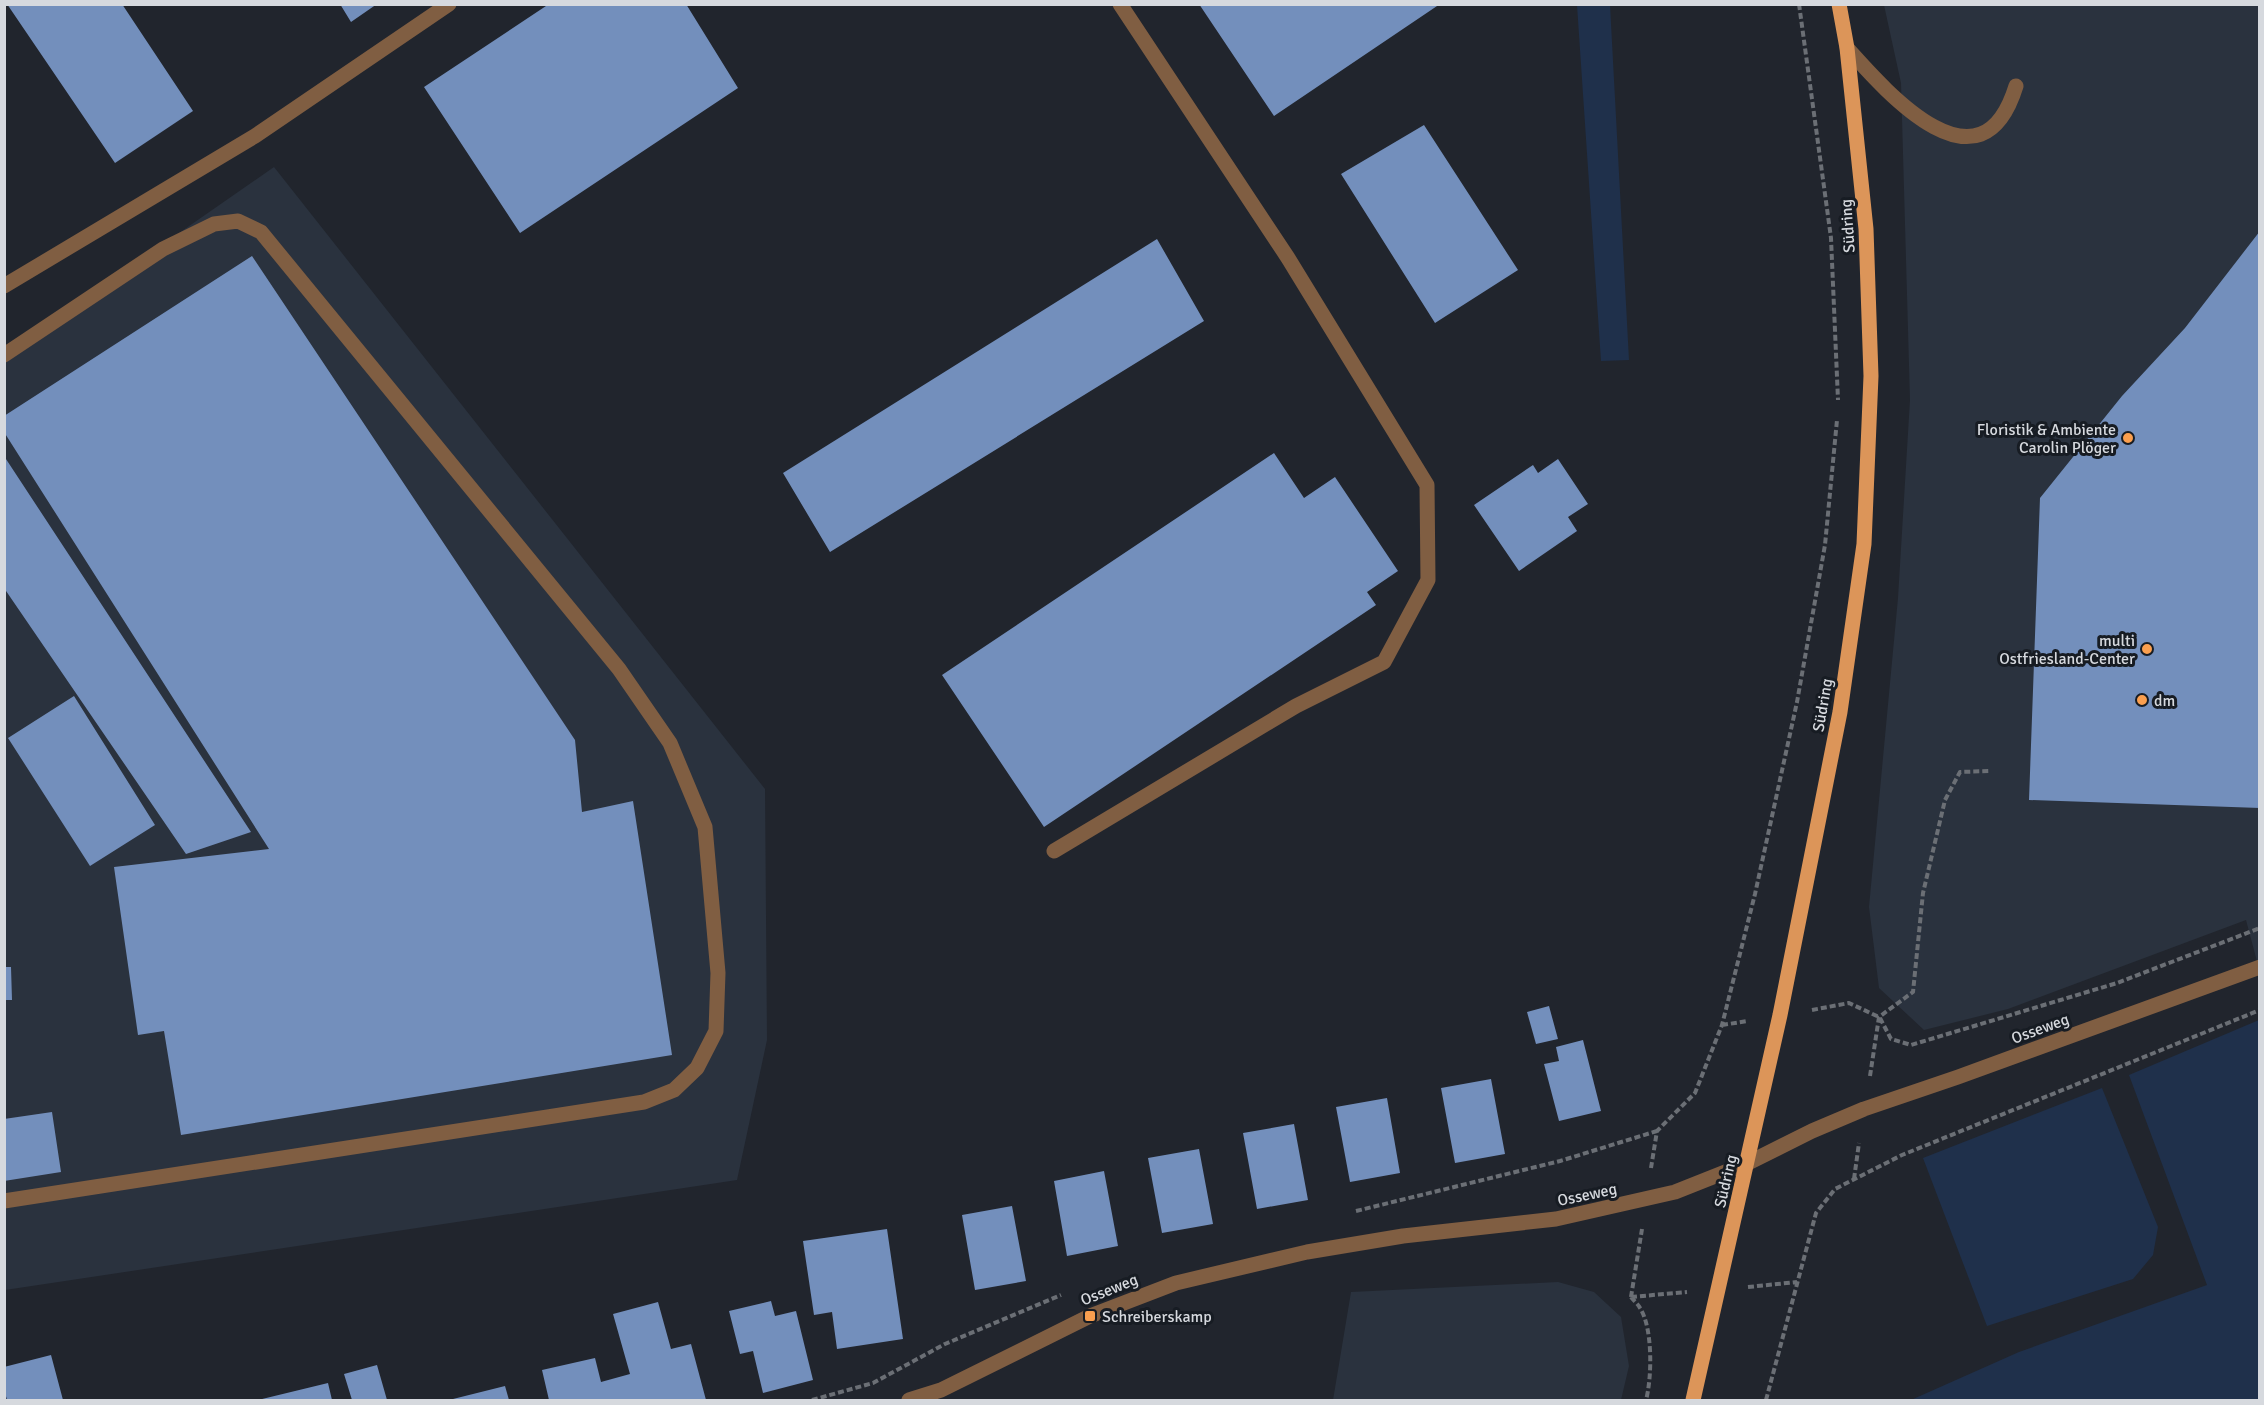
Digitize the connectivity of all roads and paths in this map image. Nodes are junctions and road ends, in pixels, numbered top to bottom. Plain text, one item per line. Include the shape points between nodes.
1 (449, 4) edge
2 (1120, 4) edge
3 (1799, 4) edge
4 (1839, 4) edge
5 (1847, 48) junction
6 (2016, 86) dead end
7 (4, 286) edge
8 (4, 356) edge
9 (1838, 408) dead end
10 (1837, 419) dead end
11 (1990, 771) dead end
12 (1054, 851) dead end
13 (2259, 928) edge
14 (2259, 967) edge
15 (2259, 1010) edge
16 (1748, 1163) junction
17 (1647, 1199) junction
18 (4, 1201) edge
19 (909, 1401) edge
20 (1646, 1401) edge
21 (1693, 1401) edge
22 (1766, 1401) edge

1 - 7 street via 255,136
2 - 12 street via 1288,258 1427,485 1428,580 1384,662 1296,706
3 - 9 path via 1831,238
4 - 5 main road, Südring
5 - 6 street via 1919,119 1964,137 1983,135 1998,123 2010,106
5 - 16 main road, Südring via 1866,229 1871,376 1864,544 1840,712
8 - 18 street via 163,249 214,224 238,221 261,232 619,669 670,743 705,827 718,973 716,1031 697,1068 674,1090 644,1102
10 - 17 path via 1825,545 1797,702 1755,894 1722,1025 1695,1093 1657,1131
11 - 13 path via 1960,772 1945,800 1923,893 1913,992 1879,1017 1892,1040 1911,1046 2117,983
14 - 16 street, Osseweg via 1969,1074 1864,1108
15 - 22 path via 1902,1155 1835,1189 1816,1213
16 - 17 street, Osseweg
16 - 21 main road, Südring
17 - 19 street, Osseweg via 1556,1219 1403,1236 1307,1252 1176,1283 1090,1316 941,1390
17 - 20 path via 1631,1297 1642,1309 1648,1334 1650,1386

